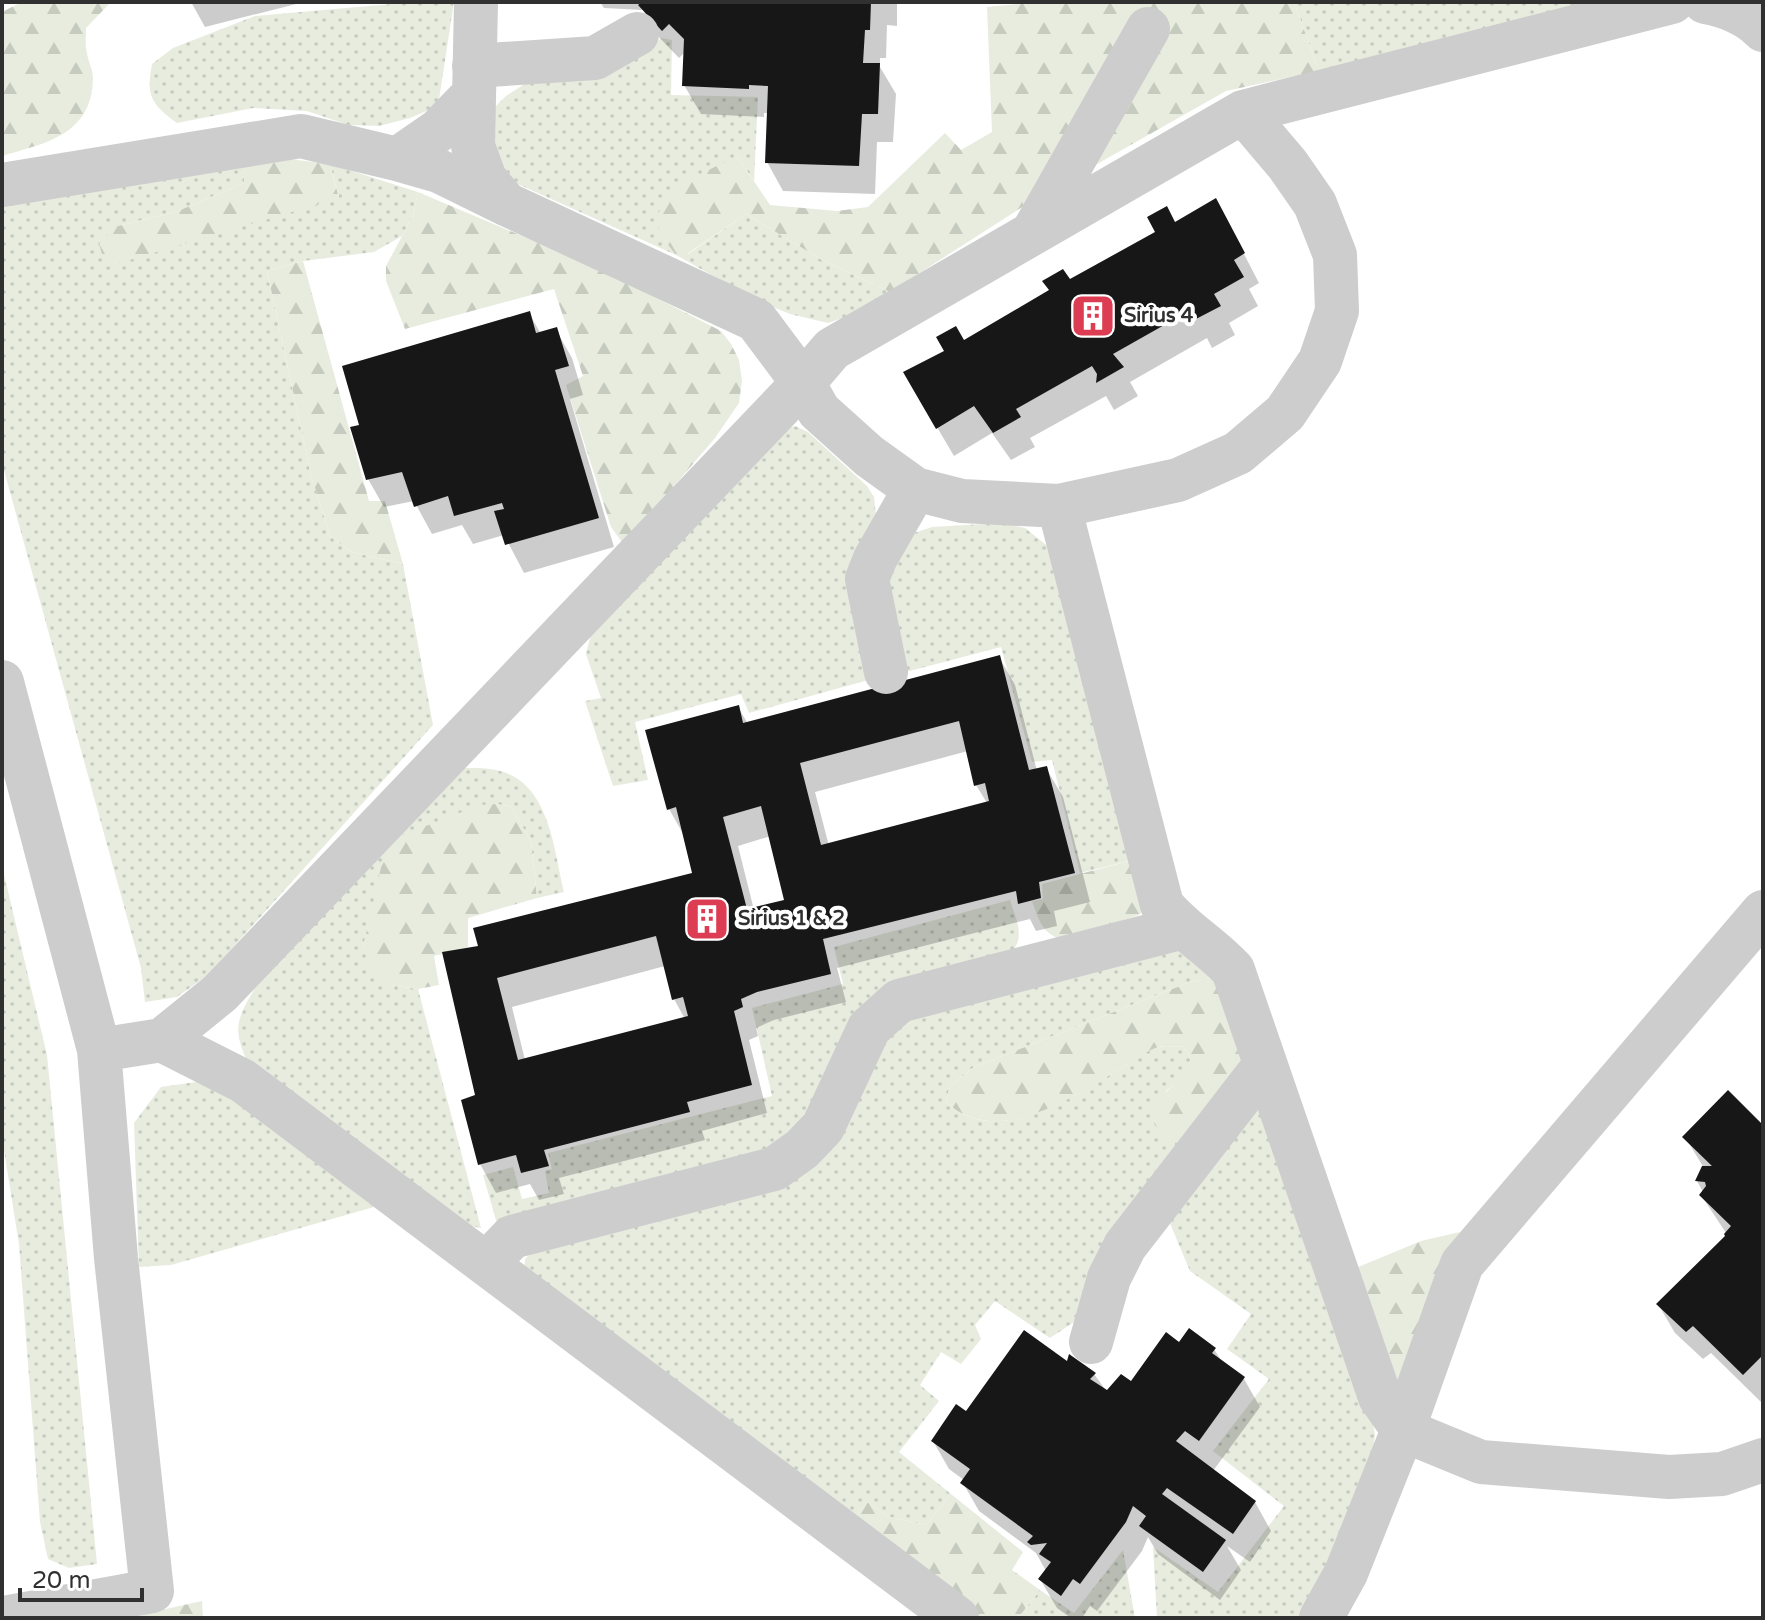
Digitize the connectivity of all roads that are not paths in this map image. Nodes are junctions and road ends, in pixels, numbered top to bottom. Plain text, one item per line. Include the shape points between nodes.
1 (476, 2) edge
2 (1672, 2) edge
3 (1705, 2) edge
4 (1148, 29) dead end
5 (1763, 30) edge
6 (637, 34) dead end
7 (474, 81) junction
8 (1243, 112) junction
9 (397, 159) junction
10 (2, 185) edge
11 (506, 204) junction
12 (1032, 235) junction
13 (803, 383) junction
14 (915, 489) junction
15 (1059, 506) junction
16 (886, 672) dead end
17 (2, 682) edge
18 (1758, 927) edge
19 (1180, 928) junction
20 (162, 1040) junction
21 (99, 1050) junction
22 (1265, 1065) junction
23 (486, 1264) junction
24 (1091, 1342) dead end
25 (1403, 1430) junction
26 (1763, 1460) edge
27 (4, 1618) edge
28 (957, 1618) edge
29 (1321, 1618) edge

1 - 7 lane
2 - 8 lane
3 - 5 lane via 1721,4
4 - 12 lane
6 - 7 lane via 595,58
7 - 9 lane via 439,130
7 - 11 lane via 473,146 485,179
8 - 12 lane
8 - 15 lane via 1315,204 1335,255 1337,311 1320,361 1285,413 1238,453 1178,480
9 - 10 lane via 301,136
9 - 11 lane via 439,171
11 - 13 lane via 756,320
12 - 13 lane via 832,349
13 - 14 lane via 819,411
13 - 20 lane via 220,993
14 - 15 lane via 962,501
14 - 16 lane via 867,579
15 - 19 lane via 1162,905
17 - 21 lane
18 - 25 lane via 1462,1264
19 - 22 lane via 1212,948 1233,970
19 - 23 lane via 899,1001 869,1028 823,1127 774,1169 512,1237
20 - 21 lane
20 - 23 lane via 243,1081
21 - 27 lane via 152,1591
22 - 24 lane via 1125,1246 1109,1278
22 - 25 lane via 1380,1397
23 - 28 lane
25 - 26 lane via 1481,1462 1669,1477 1722,1474
25 - 29 lane via 1346,1573

